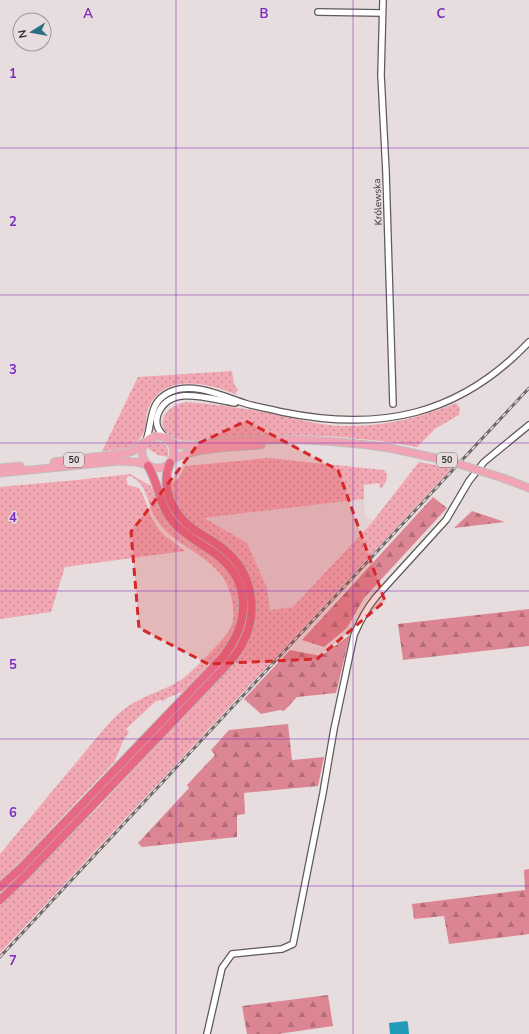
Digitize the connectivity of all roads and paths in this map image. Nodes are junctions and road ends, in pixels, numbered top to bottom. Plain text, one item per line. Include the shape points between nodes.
1 (383, 0) edge
2 (318, 12) dead end
3 (382, 13) junction
4 (529, 342) edge
5 (248, 404) junction
6 (393, 404) dead end
7 (529, 425) edge
8 (168, 440) junction
9 (145, 442) junction
10 (326, 442) junction
11 (171, 461) junction
12 (148, 465) junction
13 (0, 468) edge
14 (0, 473) edge
15 (529, 488) edge
16 (0, 887) edge
17 (12, 888) junction
18 (0, 896) edge
19 (0, 900) edge
20 (207, 1034) edge

1 - 3 street, Królewska
2 - 3 street
3 - 6 street, Królewska via 381,75
4 - 5 street via 505,365 480,383 460,395 418,412 381,419 342,421 296,415
5 - 8 street via 191,395 174,398 163,406 157,420 158,429
5 - 9 street via 199,390 184,389 170,392 154,407 150,431
7 - 20 street via 484,462 469,481 446,520 367,608 360,621 354,635 334,728 293,944 282,949 232,954 222,968
8 - 9 main road, 50 via 154,436
8 - 10 main road, 50 via 174,444 189,445 282,439
8 - 11 main road via 174,452
9 - 12 main road via 141,454
9 - 13 main road, 50 via 127,453
10 - 11 main road, 50 via 224,448 187,453
10 - 15 main road, 50, bridge via 390,448 449,461
11 - 12 main road, 50 via 160,469
11 - 17 highway via 166,475 167,490 178,514 192,528 227,552 244,575 252,606 248,634 233,658
12 - 14 main road, 50 via 120,461
12 - 16 highway via 170,518 183,532 223,561 235,576 240,586 243,605 238,633 222,658
17 - 18 highway
17 - 19 highway

